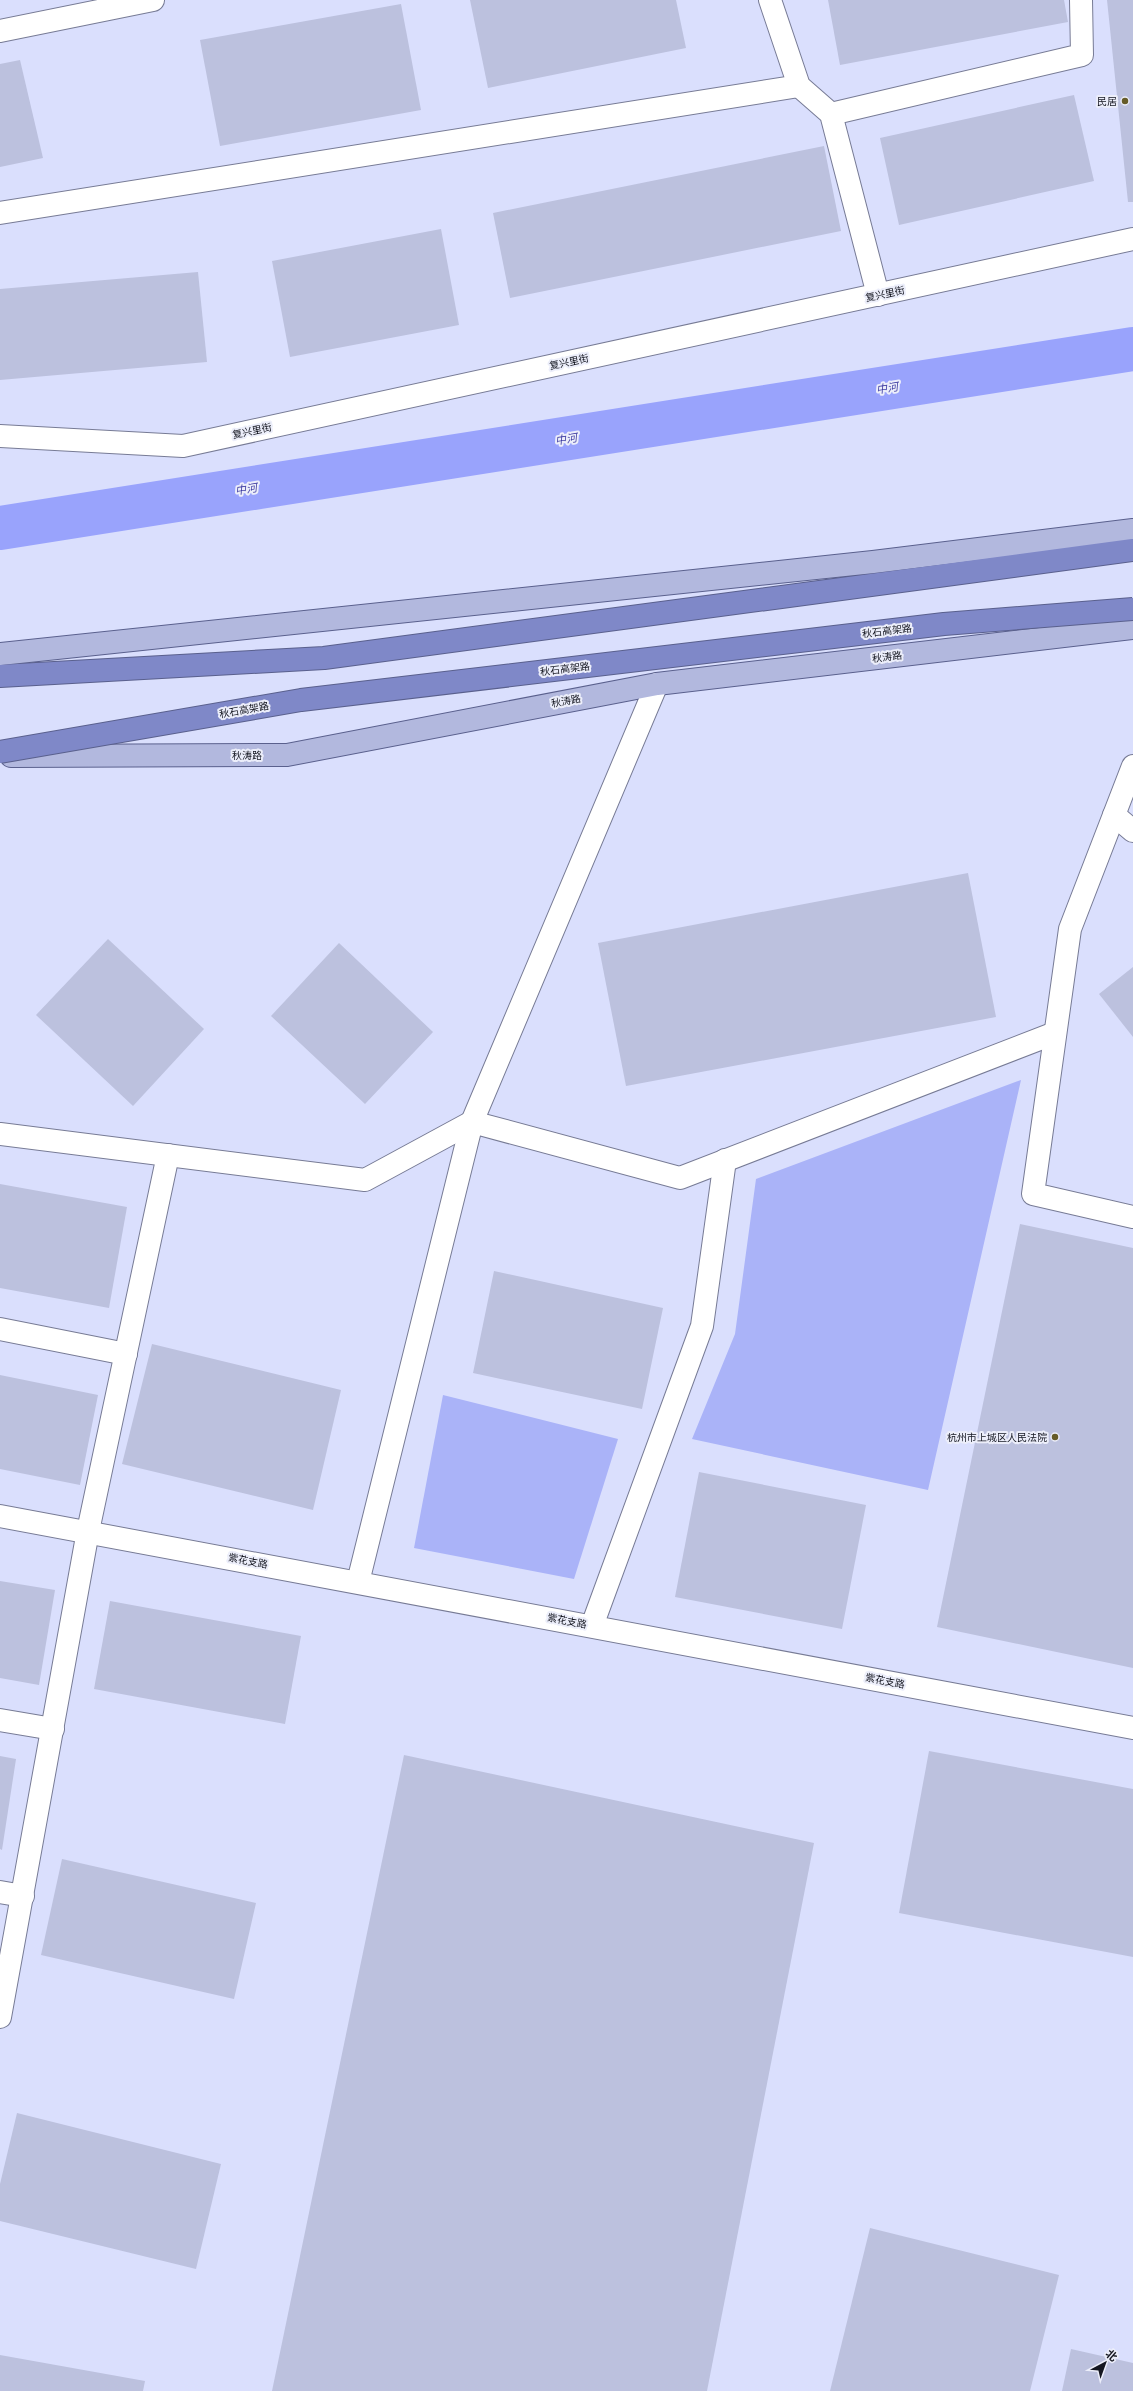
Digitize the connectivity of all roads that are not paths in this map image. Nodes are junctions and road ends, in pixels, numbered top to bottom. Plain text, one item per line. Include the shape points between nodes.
1 (153, 0) edge
2 (770, 0) edge
3 (1081, 0) edge
4 (105, 5) edge
5 (0, 31) edge
6 (799, 86) junction
7 (831, 114) junction
8 (0, 213) edge
9 (1133, 239) edge
10 (878, 295) junction
11 (0, 436) edge
12 (1133, 530) edge
13 (1133, 550) edge
14 (1133, 609) edge
15 (1133, 628) edge
16 (0, 654) edge
17 (0, 676) edge
18 (657, 684) junction
19 (0, 752) edge
20 (0, 756) edge
21 (1133, 766) edge
22 (1114, 815) dead end
23 (1133, 831) edge
24 (1056, 1033) junction
25 (472, 1122) junction
26 (0, 1134) edge
27 (168, 1155) junction
28 (725, 1160) junction
29 (1133, 1217) edge
30 (0, 1329) edge
31 (126, 1354) junction
32 (0, 1516) edge
33 (88, 1531) junction
34 (358, 1582) junction
35 (592, 1626) junction
36 (0, 1720) edge
37 (1133, 1728) edge
38 (53, 1729) junction
39 (0, 1892) edge
40 (23, 1896) junction
41 (0, 2017) edge

1 - 4 street
2 - 6 street
3 - 7 street via 1082,55
4 - 5 street
6 - 7 street
6 - 8 street
7 - 10 street
9 - 10 street, 复兴里街
10 - 11 street, 复兴里街 via 182,446
12 - 16 main road via 873,562
13 - 17 highway via 324,658
14 - 19 highway, 秋石高架路, bridge via 944,624 309,699
15 - 18 main road, 秋涛路
18 - 20 main road, 秋涛路 via 287,755
18 - 25 street
21 - 24 street via 1070,929
22 - 23 street
24 - 28 street
24 - 29 street via 1033,1194
25 - 27 street via 365,1180
25 - 28 street via 680,1178
25 - 34 street
26 - 27 street
27 - 31 street
28 - 35 street via 702,1326
30 - 31 street
31 - 33 street
32 - 33 street, 紫花支路
33 - 34 street, 紫花支路
33 - 38 street
34 - 35 street, 紫花支路
35 - 37 street, 紫花支路
36 - 38 street
38 - 40 street
39 - 40 street
40 - 41 street

